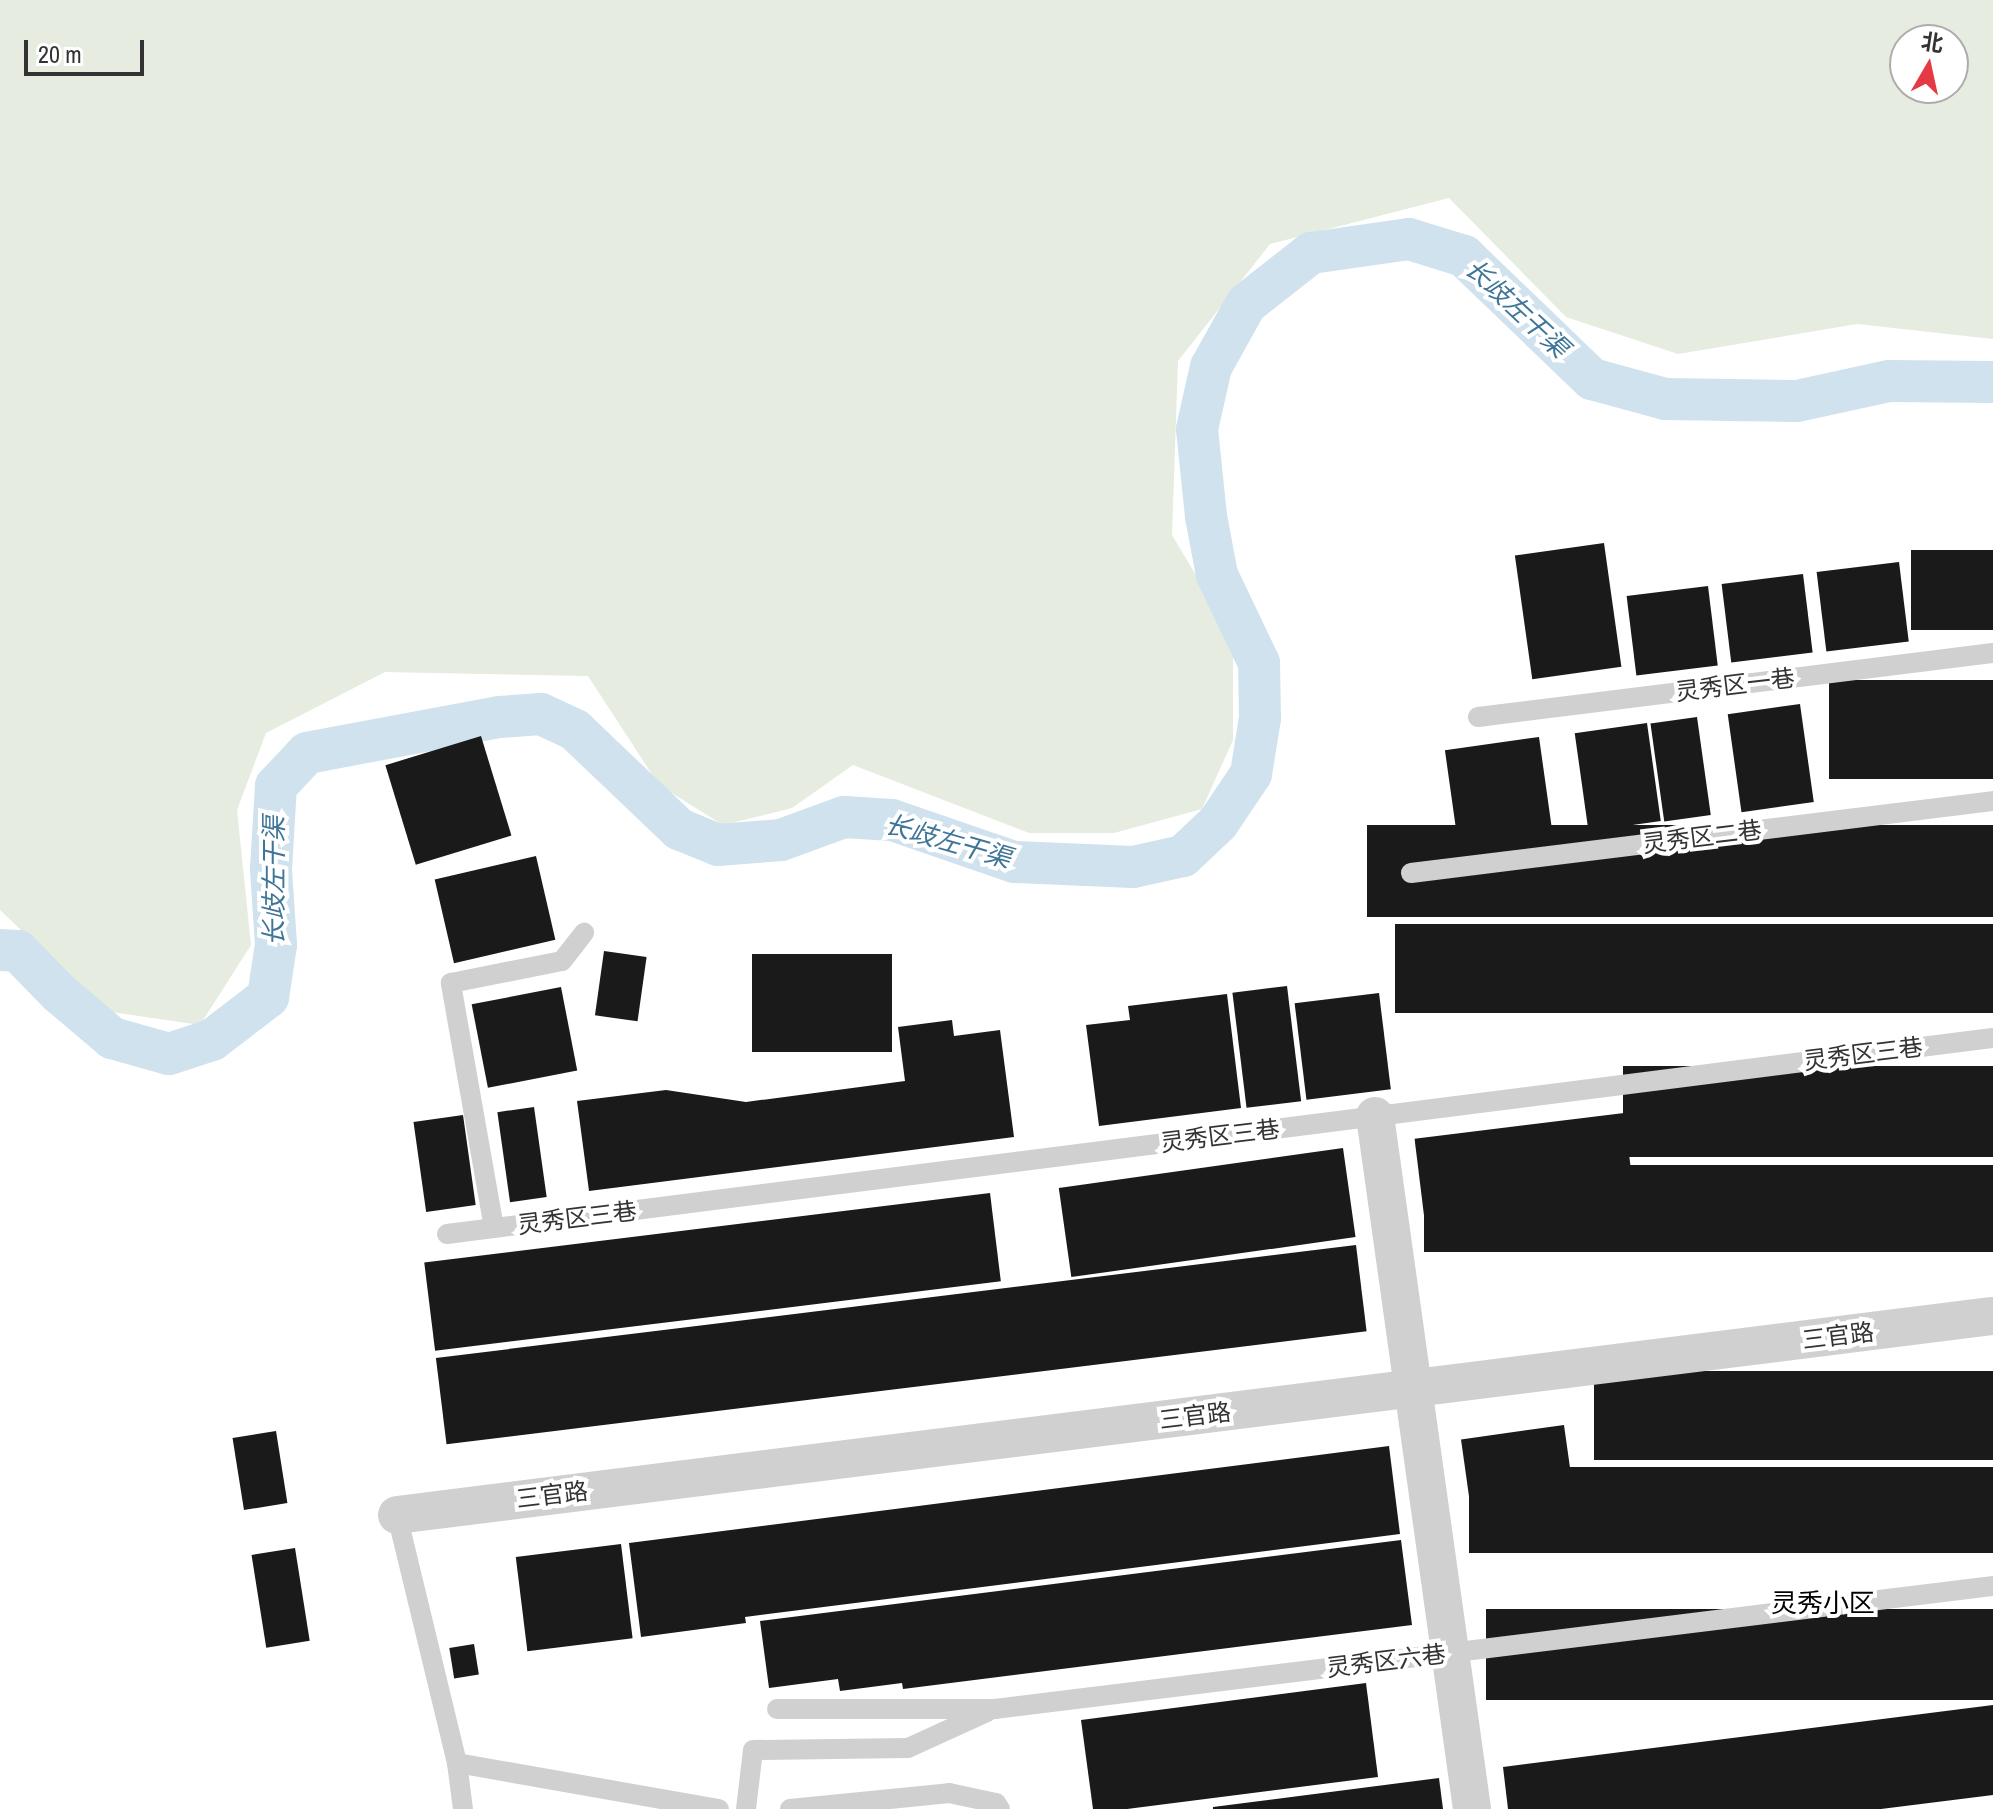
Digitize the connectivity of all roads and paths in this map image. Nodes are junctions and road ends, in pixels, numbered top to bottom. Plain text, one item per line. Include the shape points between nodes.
1 (1993, 653) edge
2 (1478, 717) dead end
3 (1993, 801) edge
4 (1411, 873) dead end
5 (584, 933) dead end
6 (1993, 1038) edge
7 (1375, 1116) junction
8 (494, 1228) junction
9 (447, 1234) dead end
10 (1993, 1316) edge
11 (1414, 1388) junction
12 (397, 1515) joint
13 (1993, 1586) edge
14 (1453, 1653) junction
15 (777, 1709) dead end
16 (995, 1709) junction
17 (457, 1763) junction
18 (463, 1809) edge
19 (719, 1809) edge
20 (746, 1809) edge
21 (790, 1809) edge
22 (1000, 1809) edge
23 (1472, 1809) edge

1 - 2 lane, 灵秀区一巷
3 - 4 lane, 灵秀区二巷
5 - 8 lane via 562,961 451,983
6 - 7 lane, 灵秀区三巷
7 - 8 lane, 灵秀区三巷
7 - 11 street
8 - 9 lane, 灵秀区三巷
10 - 11 street, 三官路
11 - 12 street, 三官路
11 - 14 street
12 - 17 lane
13 - 14 lane, 灵秀区六巷
14 - 16 lane, 灵秀区六巷
14 - 23 street
15 - 16 lane, 灵秀区六巷
16 - 20 lane via 908,1748 753,1750
17 - 18 lane
17 - 19 lane
21 - 22 lane via 949,1793 996,1803

